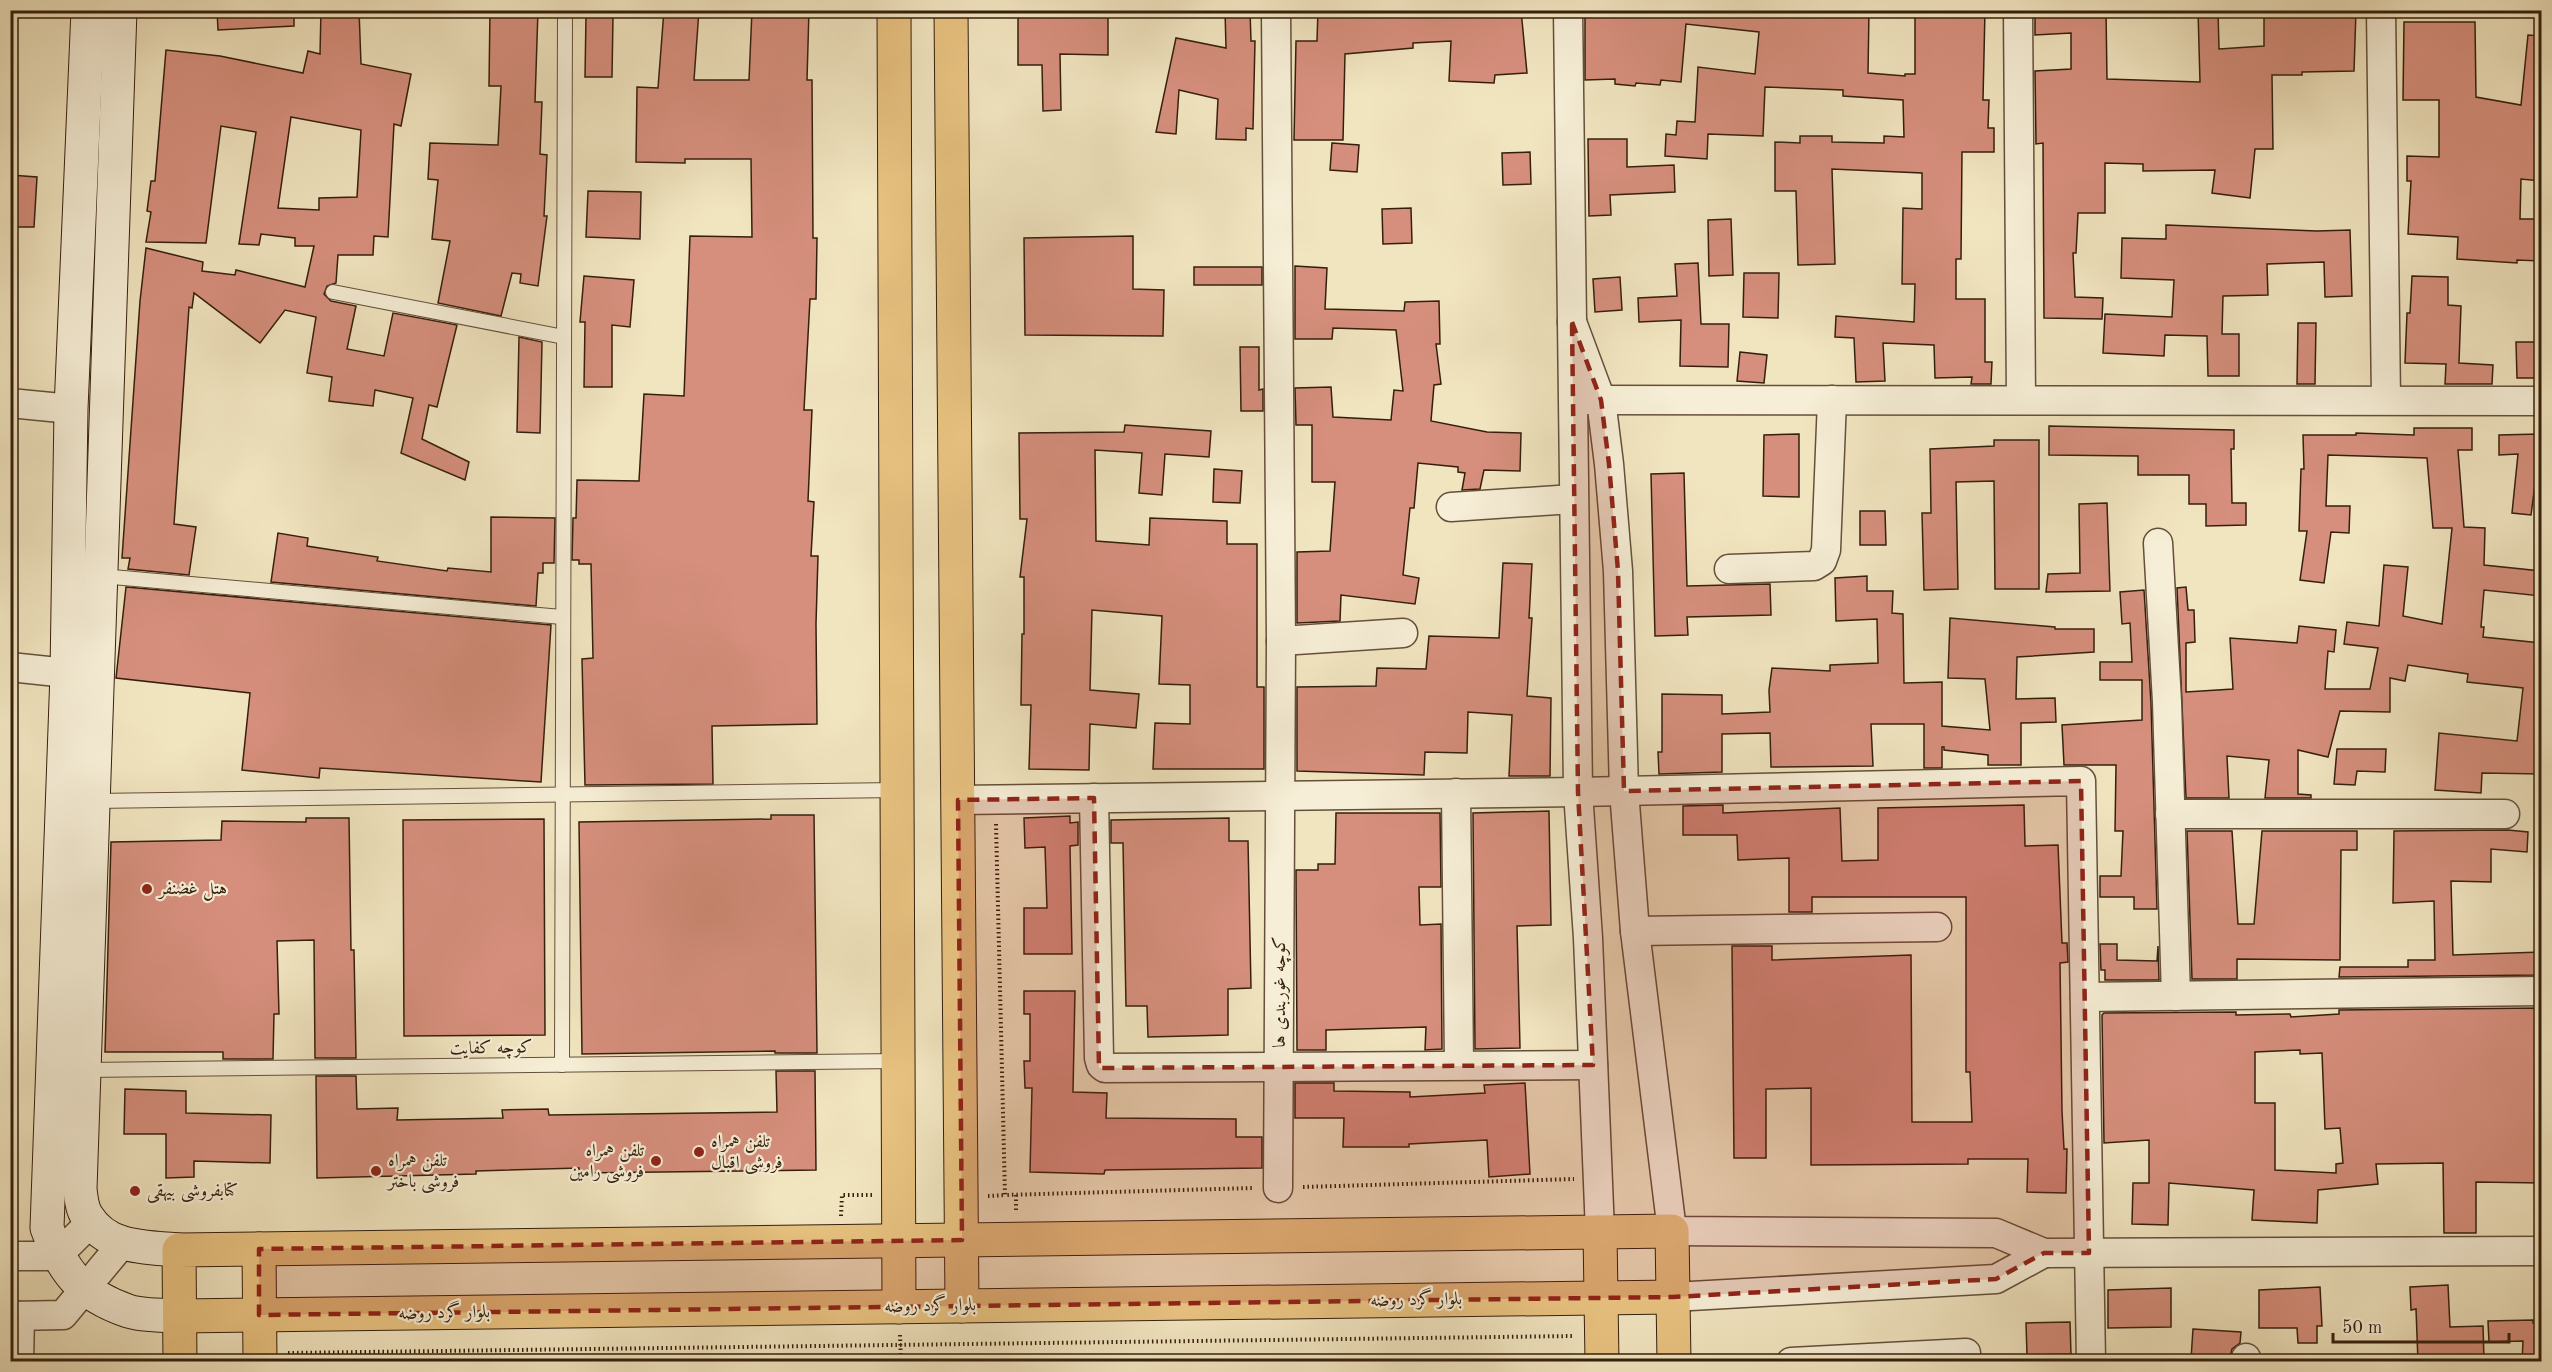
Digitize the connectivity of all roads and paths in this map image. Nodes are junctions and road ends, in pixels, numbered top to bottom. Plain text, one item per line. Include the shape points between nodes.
1 (88, 10) edge
2 (120, 10) edge
3 (565, 10) edge
4 (894, 10) edge
5 (951, 10) edge
6 (1276, 10) edge
7 (1568, 10) edge
8 (2018, 10) edge
9 (2381, 10) edge
10 (333, 292) dead end
11 (564, 337) junction
12 (1587, 400) junction
13 (1832, 400) junction
14 (2021, 400) junction
15 (2386, 400) junction
16 (2541, 401) edge
17 (10, 404) edge
18 (71, 409) junction
19 (1573, 499) junction
20 (1451, 507) dead end
21 (2158, 543) dead end
22 (1730, 569) dead end
23 (99, 576) junction
24 (562, 617) junction
25 (1403, 633) dead end
26 (1281, 641) junction
27 (10, 667) edge
28 (68, 673) junction
29 (898, 790) junction
30 (1624, 791) junction
31 (1578, 792) junction
32 (1456, 793) junction
33 (563, 794) junction
34 (1281, 796) junction
35 (1094, 798) junction
36 (958, 800) junction
37 (93, 801) junction
38 (2170, 814) junction
39 (2505, 814) dead end
40 (1937, 927) dead end
41 (1635, 931) junction
42 (2541, 991) edge
43 (2176, 996) junction
44 (2085, 997) junction
45 (899, 1061) junction
46 (1459, 1064) junction
47 (562, 1065) junction
48 (1279, 1065) junction
49 (1593, 1065) junction
50 (84, 1070) junction
51 (1278, 1188) dead end
52 (91, 1222) junction
53 (1672, 1231) junction
54 (1600, 1232) junction
55 (962, 1240) junction
56 (899, 1241) junction
57 (122, 1244) junction
58 (259, 1249) junction
59 (179, 1250) junction
60 (2541, 1251) edge
61 (2044, 1253) junction
62 (2089, 1253) junction
63 (10, 1256) edge
64 (57, 1256) junction
65 (84, 1290) junction
66 (1673, 1297) junction
67 (1601, 1298) junction
68 (963, 1306) junction
69 (899, 1307) junction
70 (260, 1315) junction
71 (15, 1316) edge
72 (180, 1316) junction
73 (1579, 1336) dead end
74 (900, 1345) junction
75 (1966, 1353) dead end
76 (271, 1357) edge
77 (19, 1362) edge
78 (180, 1362) edge
79 (901, 1362) edge
80 (1602, 1362) edge
81 (1674, 1362) edge
82 (1791, 1362) edge
83 (2091, 1362) edge

1 - 18 street
2 - 23 street
3 - 11 lane
4 - 29 main road
5 - 36 main road
6 - 26 street, کوچه غوربندی ها
7 - 12 street via 1572,322
8 - 14 street
9 - 15 street
10 - 11 lane
11 - 24 lane
12 - 13 street
12 - 19 street
12 - 30 street via 1609,464 1618,572
13 - 14 street
13 - 22 street via 1826,550 1822,561 1814,566
14 - 15 street
15 - 16 street
17 - 18 street
18 - 28 street
19 - 20 street
19 - 31 street
21 - 38 street
23 - 24 lane
23 - 37 street
24 - 33 lane
25 - 26 street
26 - 34 street, کوچه غوربندی ها
27 - 28 street
28 - 64 street via 47,1227
29 - 33 lane
29 - 45 main road
30 - 31 street
30 - 41 street
30 - 44 street via 2081,781
31 - 32 street
31 - 49 street
32 - 34 street
32 - 46 street
33 - 37 lane
33 - 47 lane
34 - 35 street
34 - 48 street, کوچه غوربندی ها
35 - 36 street
35 - 48 street via 1101,1065
36 - 55 main road
37 - 50 street
38 - 39 street
38 - 43 street
40 - 41 street
41 - 53 street
42 - 43 street
43 - 44 street
44 - 62 street
45 - 47 lane, کوچه کفایت
45 - 56 main road
46 - 48 street
46 - 49 street
47 - 50 lane, کوچه کفایت
48 - 51 street, کوچه غوربندی ها
49 - 54 street
50 - 52 street via 80,1189
52 - 57 street via 103,1236
52 - 64 street
53 - 54 main road
53 - 61 street via 1996,1233
53 - 66 main road
54 - 55 main road
54 - 67 main road
55 - 56 main road
55 - 68 main road
56 - 58 main road
56 - 69 main road
57 - 59 street
57 - 65 street
58 - 59 main road
58 - 70 main road
59 - 72 main road
60 - 62 street
61 - 62 street
61 - 66 street via 1996,1279
62 - 83 street
63 - 64 street
64 - 65 street
65 - 71 street via 63,1315
65 - 72 street via 130,1312
66 - 67 main road, بلوار گرد روضه
66 - 81 main road
67 - 68 main road, بلوار گرد روضه
67 - 80 main road
68 - 69 main road, بلوار گرد روضه
69 - 70 main road, بلوار گرد روضه
70 - 72 main road, بلوار گرد روضه
70 - 76 main road
71 - 77 street
72 - 78 main road
73 - 74 path
74 - 76 path
74 - 79 path
75 - 82 street

